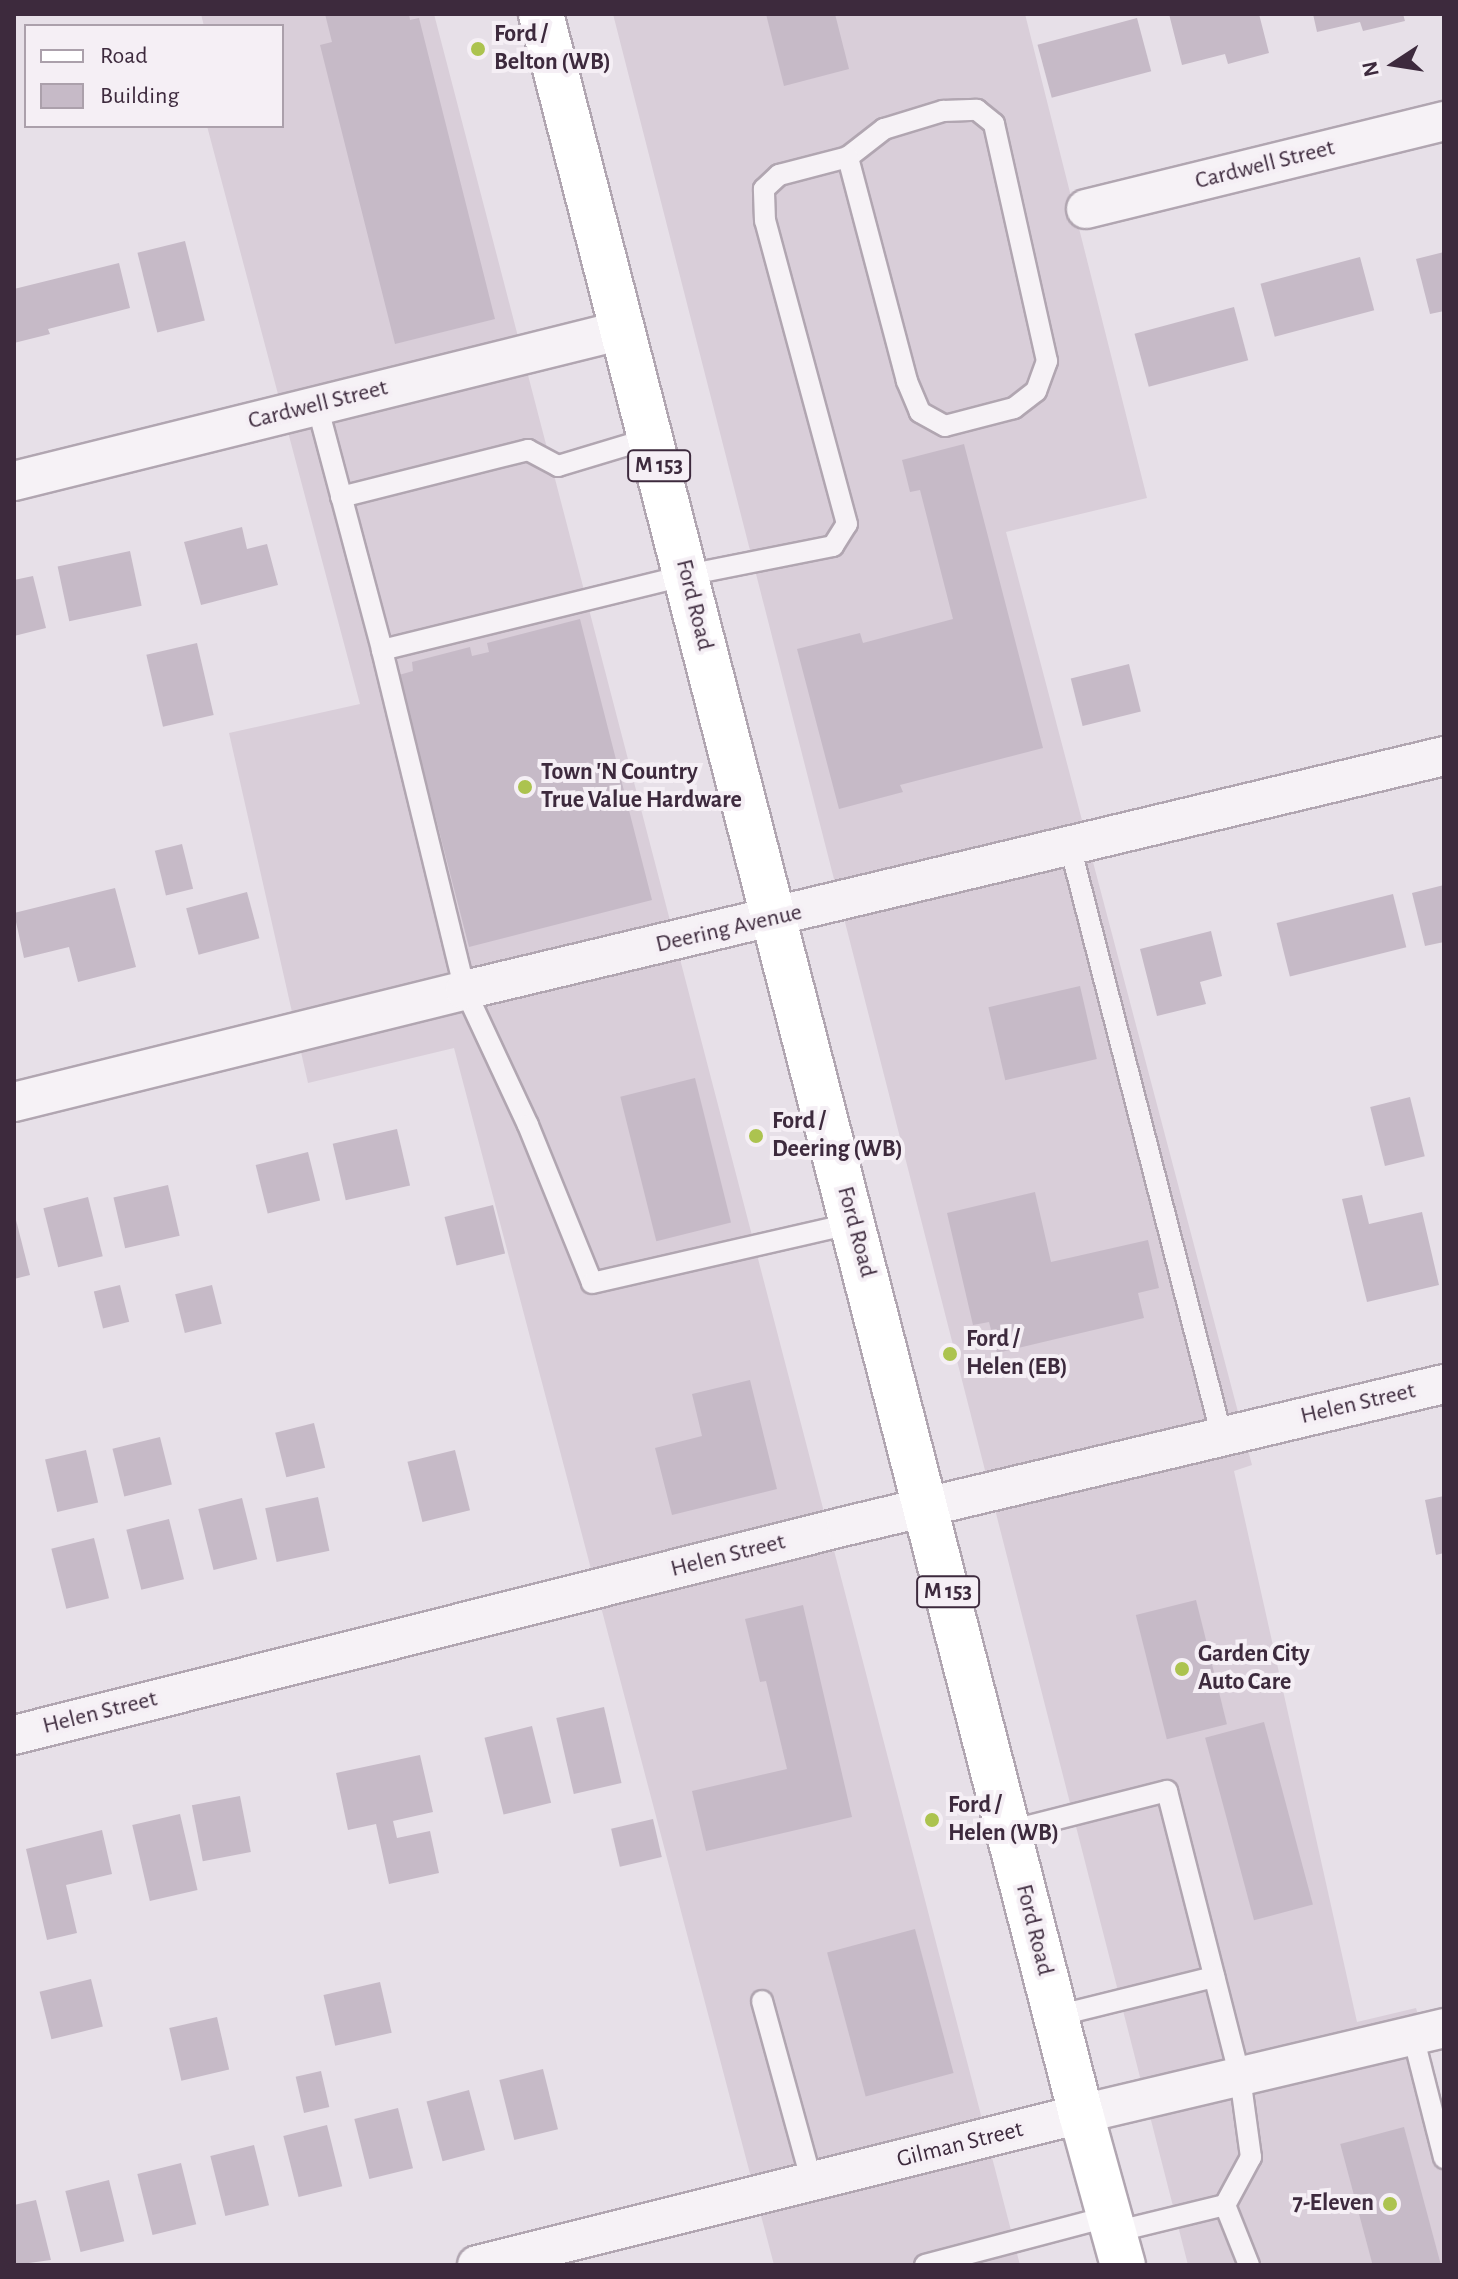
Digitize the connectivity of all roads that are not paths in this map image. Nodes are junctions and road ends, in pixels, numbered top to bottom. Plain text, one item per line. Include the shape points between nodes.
1 (541, 14) edge
2 (1444, 121) edge
3 (848, 157) junction
4 (1086, 209) dead end
5 (623, 330) junction
6 (317, 405) junction
7 (651, 438) junction
8 (14, 481) edge
9 (341, 497) junction
10 (687, 575) junction
11 (382, 650) junction
12 (1444, 756) edge
13 (1070, 846) junction
14 (774, 919) junction
15 (465, 990) junction
16 (14, 1102) edge
17 (854, 1223) junction
18 (1444, 1384) edge
19 (1222, 1437) junction
20 (927, 1507) junction
21 (14, 1735) edge
22 (1009, 1831) junction
23 (1214, 1977) junction
24 (762, 2001) dead end
25 (1056, 2016) junction
26 (1429, 2032) edge
27 (1240, 2077) junction
28 (1081, 2114) junction
29 (1444, 2158) edge
30 (812, 2182) junction
31 (1225, 2205) junction
32 (1116, 2238) edge
33 (477, 2265) edge
34 (925, 2265) edge
35 (1249, 2265) edge

1 - 5 main road, Ford Road / M 153
2 - 4 street, Cardwell Street
3 - 3 lane via 884,129 943,111 977,110 994,124 1047,361 1036,391 1014,408 945,426 920,412 907,381
3 - 10 lane via 779,175 764,189 765,221 847,524 833,546
5 - 6 street, Cardwell Street
5 - 7 main road, Ford Road / M 153
6 - 8 street, Cardwell Street
6 - 9 lane
7 - 9 lane via 558,466 528,450
7 - 10 main road, Ford Road / M 153
9 - 11 lane
10 - 11 lane
10 - 14 main road, Ford Road / M 153
11 - 15 lane
12 - 13 street, Deering Avenue
13 - 14 street, Deering Avenue
13 - 19 lane
14 - 15 street, Deering Avenue
14 - 17 main road, Ford Road / M 153
15 - 16 street, Deering Avenue
15 - 17 lane via 528,1125 592,1283
17 - 20 main road, Ford Road / M 153
18 - 19 street, Helen Street
19 - 20 street, Helen Street
20 - 21 street, Helen Street
20 - 22 main road, Ford Road / M 153
22 - 23 lane via 1167,1791
22 - 25 main road, Ford Road / M 153
23 - 25 lane
23 - 27 lane
24 - 30 lane
25 - 28 main road, Ford Road / M 153
26 - 27 street, Gilman Street
26 - 29 lane
27 - 28 street, Gilman Street
27 - 31 lane via 1251,2157
28 - 30 street, Gilman Street
28 - 32 main road, Ford Road / M 153
30 - 33 street, Gilman Street
31 - 32 lane
31 - 35 lane
32 - 34 lane

